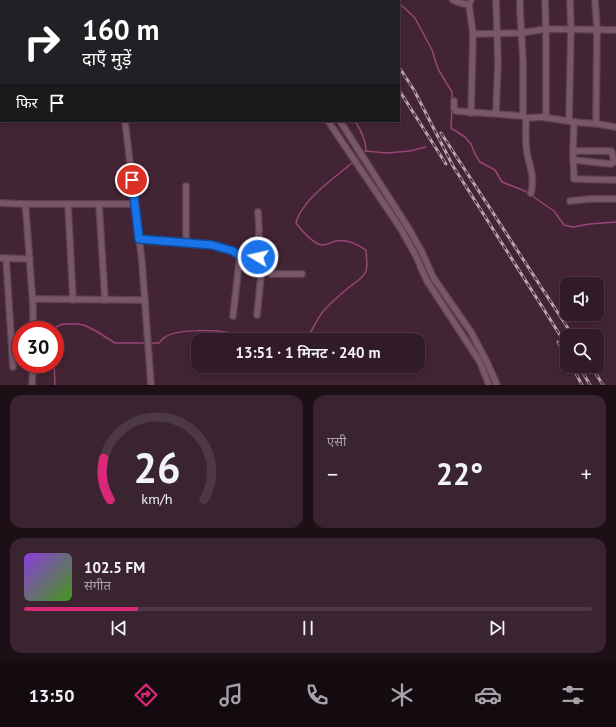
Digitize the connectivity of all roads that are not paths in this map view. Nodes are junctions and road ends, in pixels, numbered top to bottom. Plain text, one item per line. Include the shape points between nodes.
1 (452, 0) edge
2 (496, 0) edge
3 (520, 0) edge
4 (545, 0) edge
5 (570, 0) edge
6 (595, 0) edge
7 (470, 2) edge
8 (546, 29) junction
9 (571, 29) junction
10 (596, 29) junction
11 (616, 30) edge
12 (521, 33) junction
13 (473, 34) junction
14 (497, 34) junction
15 (454, 101) dead end
16 (471, 113) junction
17 (496, 113) junction
18 (524, 117) junction
19 (546, 118) junction
20 (571, 121) junction
21 (125, 122) edge
22 (329, 122) edge
23 (340, 122) edge
24 (596, 123) junction
25 (616, 127) edge
26 (573, 151) junction
27 (573, 160) junction
28 (616, 180) edge
29 (186, 186) dead end
30 (531, 193) dead end
31 (616, 199) edge
32 (570, 201) dead end
33 (0, 203) edge
34 (25, 204) junction
35 (68, 204) junction
36 (99, 204) junction
37 (135, 204) junction
38 (258, 212) dead end
39 (139, 239) junction
40 (186, 243) junction
41 (240, 256) junction
42 (258, 257) junction
43 (3, 258) edge
44 (30, 259) junction
45 (262, 266) junction
46 (302, 274) dead end
47 (33, 299) junction
48 (72, 300) junction
49 (105, 300) junction
50 (145, 300) junction
51 (257, 315) dead end
52 (233, 316) dead end
53 (33, 321) edge
54 (12, 356) edge
55 (33, 373) edge
56 (32, 384) edge
57 (151, 385) edge
58 (489, 385) edge
59 (496, 385) edge

1 - 7 street
2 - 14 street
3 - 12 street
4 - 8 street
5 - 9 street
6 - 10 street
7 - 13 street
8 - 9 street
8 - 12 street
8 - 19 street
9 - 10 street
9 - 20 street
10 - 11 street
10 - 24 street
12 - 14 street
12 - 18 street
13 - 14 street
13 - 16 street
14 - 17 street
15 - 16 street via 455,111
16 - 17 street
17 - 18 street
18 - 19 street
18 - 30 street via 533,178
19 - 20 street
20 - 24 street
20 - 26 street
21 - 37 street
22 - 58 street via 401,229 427,280 480,362
23 - 59 street via 409,229 434,277 471,332 488,362
24 - 25 street
26 - 27 street
26 - 27 street via 611,151 614,162 611,164
27 - 28 street via 574,179
29 - 40 street
31 - 32 street
33 - 34 street
34 - 35 street
34 - 44 street
35 - 36 street
35 - 48 street
36 - 37 street
36 - 49 street
37 - 39 street
38 - 42 street
39 - 40 street
39 - 50 street
40 - 41 street via 212,245 233,251
41 - 42 street
41 - 52 street
42 - 45 street
43 - 44 street
43 - 54 street
44 - 47 street
45 - 46 street via 272,274
45 - 51 street
47 - 48 street
47 - 53 street
48 - 49 street
49 - 50 street
50 - 57 street
55 - 56 street

